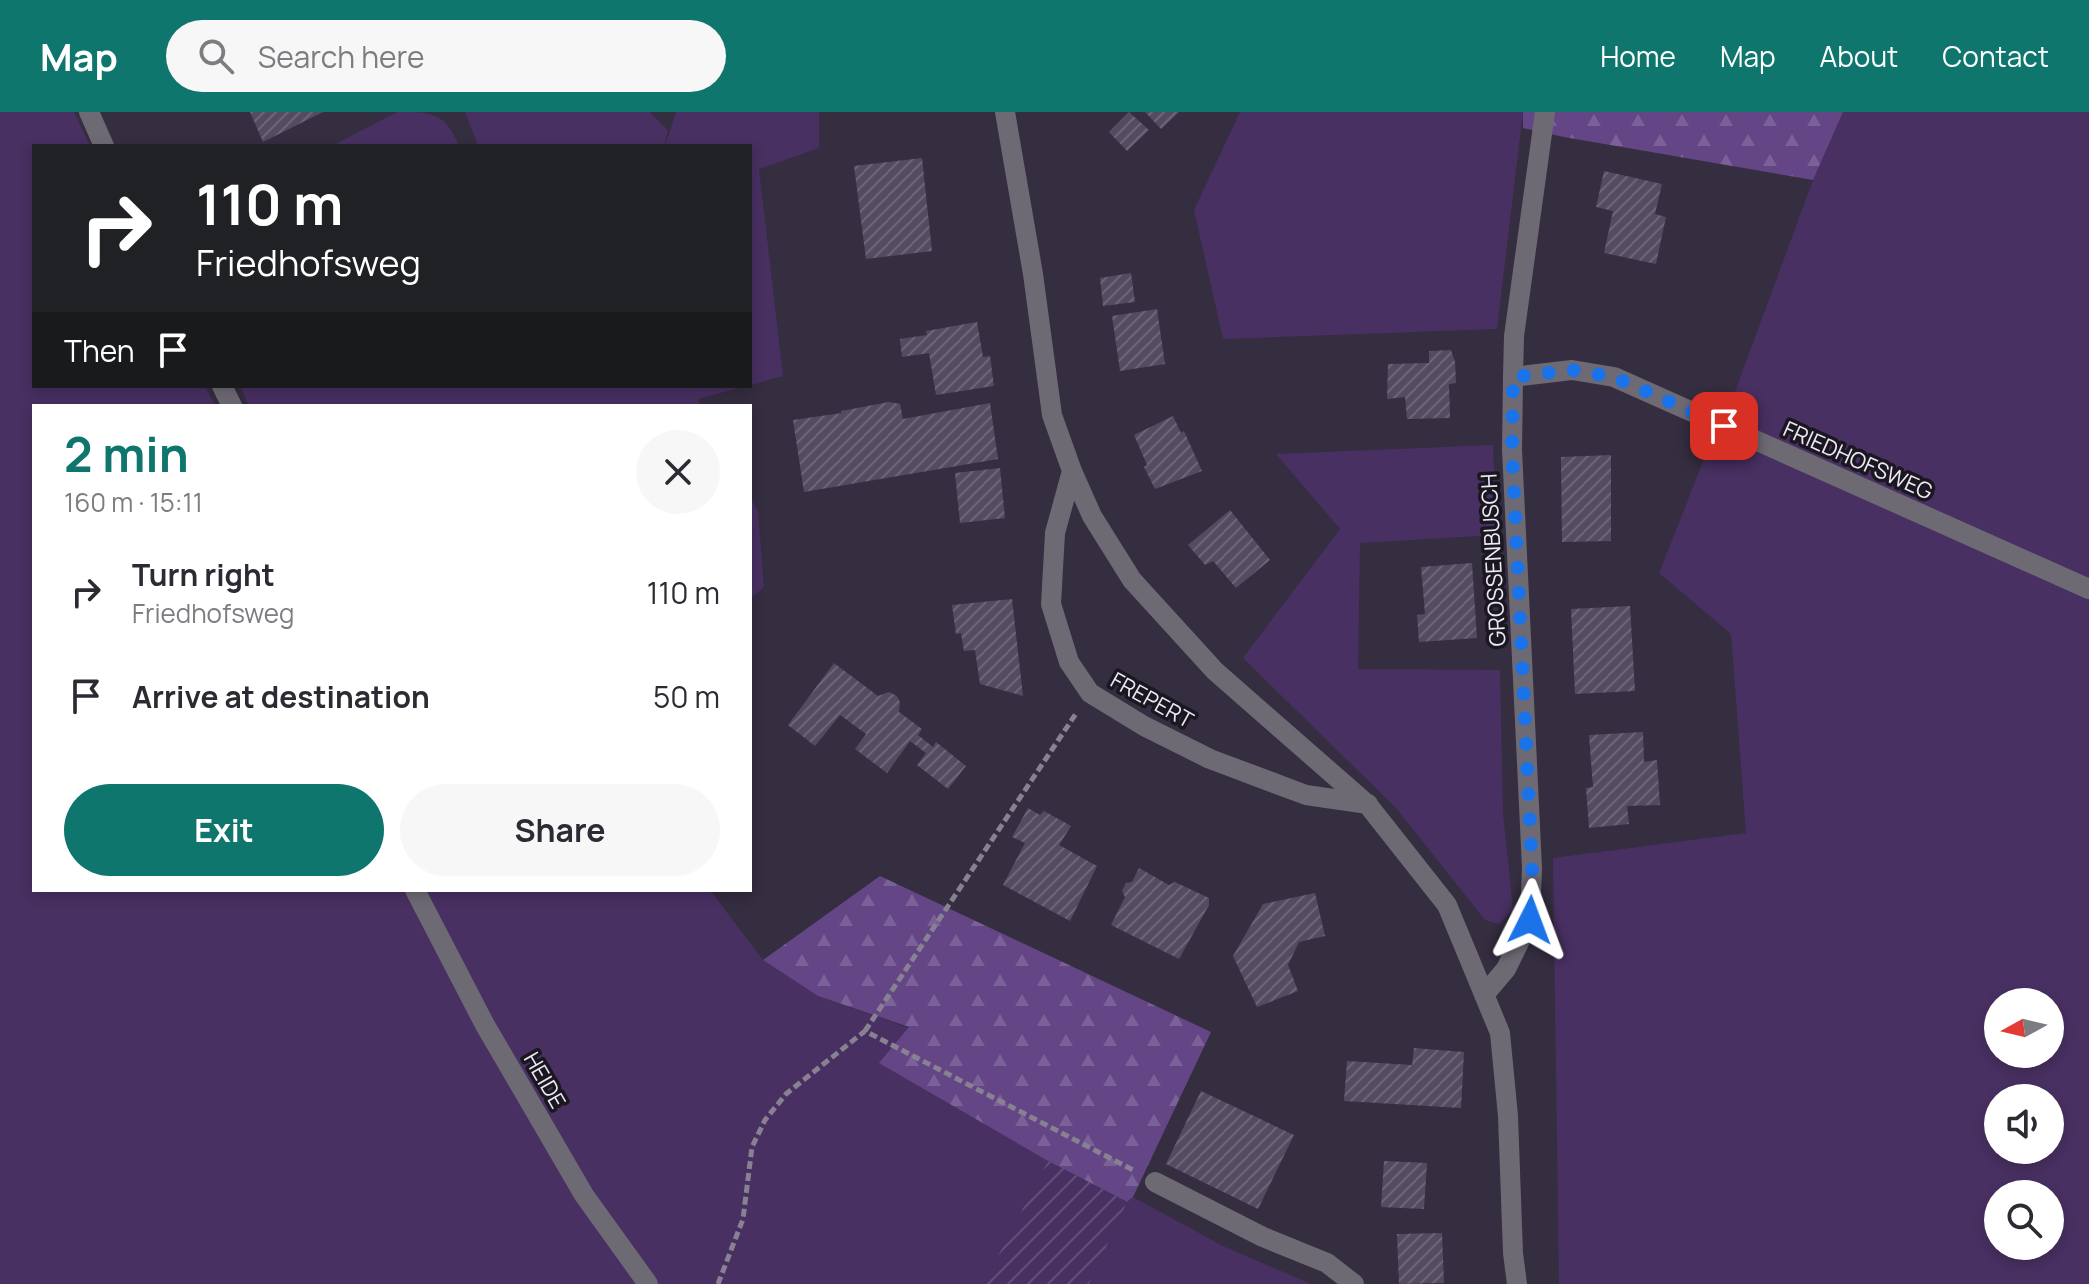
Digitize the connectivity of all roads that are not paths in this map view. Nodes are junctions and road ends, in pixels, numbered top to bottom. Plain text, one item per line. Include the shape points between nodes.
1 (89, 112) edge
2 (1005, 112) edge
3 (1545, 112) edge
4 (103, 144) edge
5 (1513, 377) junction
6 (1072, 471) junction
7 (2089, 589) edge
8 (1368, 805) junction
9 (416, 892) edge
10 (1484, 995) junction
11 (1155, 1182) road end
12 (648, 1284) edge
13 (1354, 1284) edge
14 (1517, 1284) edge

1 - 4 street
2 - 6 street via 1052,415
3 - 5 street, GROSSENBUSCH
5 - 7 street, FRIEDHOFSWEG via 1572,370 1614,377
5 - 10 street, GROSSENBUSCH via 1530,920 1506,969
6 - 8 street via 1092,516 1132,580 1215,671
6 - 8 street, FREPERT via 1055,533 1051,604 1069,662 1090,693 1210,759 1306,795
8 - 10 street via 1447,905
9 - 12 street, HEIDE via 485,1025 584,1195
10 - 14 street via 1500,1033
11 - 13 street via 1327,1263

